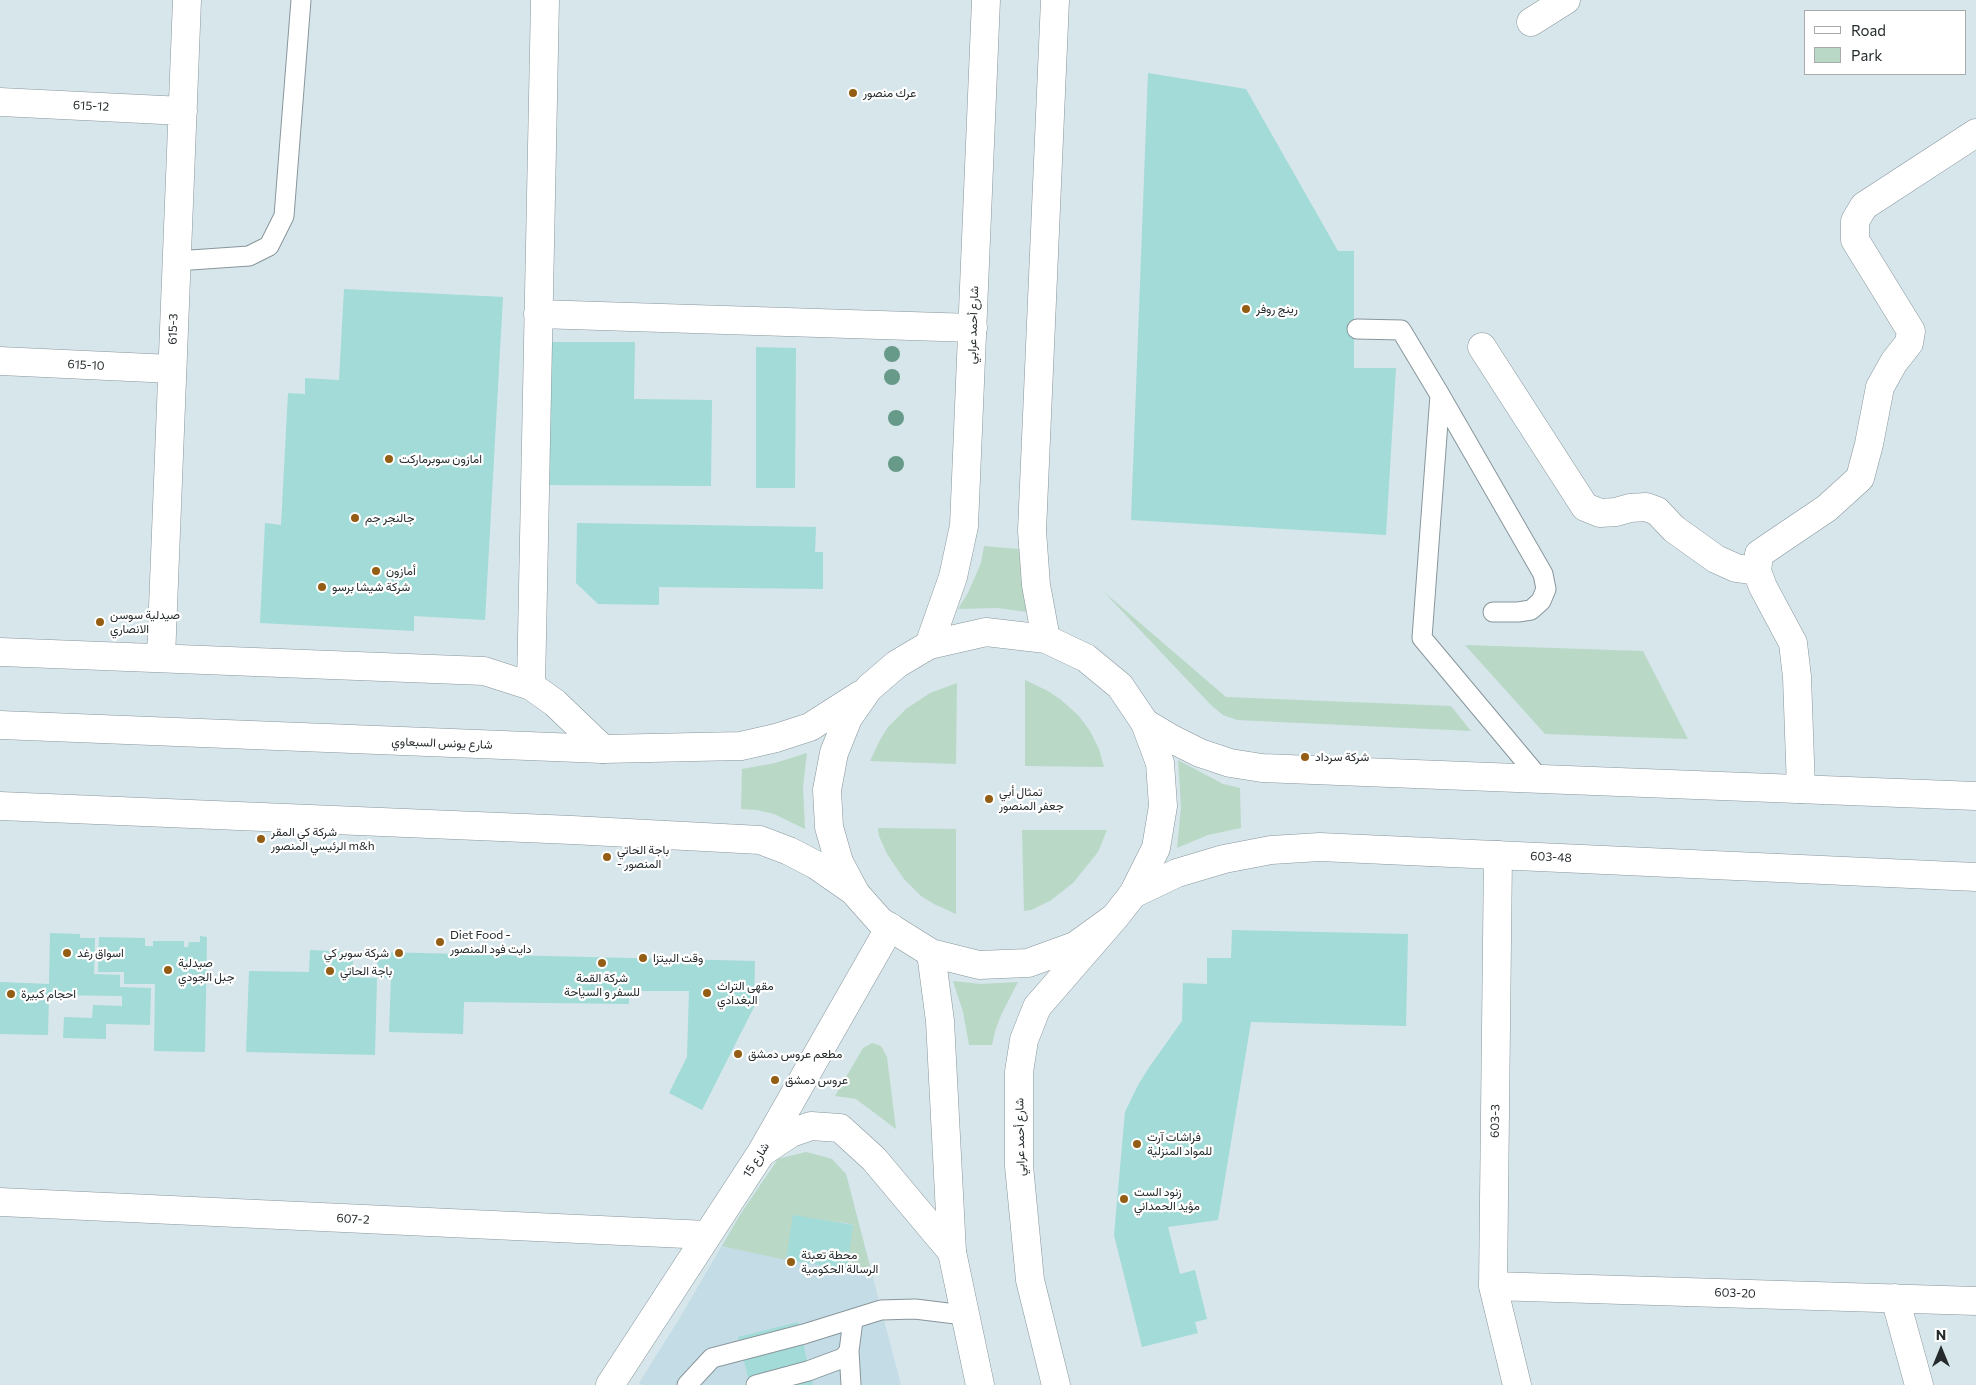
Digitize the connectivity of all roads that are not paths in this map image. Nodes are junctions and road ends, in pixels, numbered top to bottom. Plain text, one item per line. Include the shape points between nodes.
1 (187, 0) edge
2 (301, 0) edge
3 (545, 0) edge
4 (986, 0) edge
5 (1055, 0) edge
6 (1566, 0) edge
7 (1531, 22) dead end
8 (0, 102) edge
9 (183, 111) junction
10 (1976, 133) edge
11 (176, 261) junction
12 (538, 314) junction
13 (973, 328) junction
14 (1357, 329) dead end
15 (1482, 346) dead end
16 (0, 361) edge
17 (172, 369) junction
18 (1440, 395) junction
19 (1757, 570) junction
20 (1493, 612) dead end
21 (1046, 639) junction
22 (929, 645) junction
23 (0, 652) edge
24 (161, 658) junction
25 (530, 686) junction
26 (869, 688) junction
27 (1145, 723) junction
28 (0, 725) edge
29 (603, 749) junction
30 (1540, 780) junction
31 (1801, 789) junction
32 (1976, 796) edge
33 (0, 806) edge
34 (1498, 855) junction
35 (1976, 877) edge
36 (856, 894) junction
37 (1133, 894) junction
38 (1114, 917) junction
39 (890, 927) junction
40 (930, 953) junction
41 (761, 1153) junction
42 (0, 1202) edge
43 (707, 1235) junction
44 (952, 1252) junction
45 (1493, 1286) junction
46 (1895, 1298) junction
47 (1976, 1301) edge
48 (964, 1314) junction
49 (854, 1320) junction
50 (849, 1351) junction
51 (610, 1385) edge
52 (687, 1385) edge
53 (756, 1385) edge
54 (851, 1385) edge
55 (980, 1385) edge
56 (1056, 1385) edge
57 (1517, 1385) edge
58 (1920, 1385) edge

1 - 9 street, 615-3
2 - 11 lane via 284,216 270,246 249,256
3 - 12 street
4 - 13 street, شارع أحمد عرابي
5 - 21 street via 1032,531 1036,585
6 - 7 street
8 - 9 street, 615-12
9 - 11 street, 615-3
10 - 19 street via 1864,206 1855,221 1855,240 1911,331 1909,344 1880,387 1860,478 1827,508 1759,554
11 - 17 street, 615-3
12 - 13 street
12 - 25 street
13 - 22 street, شارع أحمد عرابي via 964,526 953,577
14 - 18 lane via 1402,330
15 - 19 street via 1585,506 1600,513 1646,507 1658,511 1674,530 1716,559 1736,568
16 - 17 street, 615-10
17 - 24 street, 615-3
18 - 20 lane via 1543,574 1546,589 1541,601 1531,610
18 - 30 lane via 1422,638
19 - 31 street via 1763,588 1793,643
21 - 22 street via 986,632
21 - 27 street via 1086,658 1120,686
22 - 26 street via 896,664
23 - 24 street
24 - 25 street via 484,671
25 - 29 street via 555,703
26 - 29 street, شارع يونس السبعاوي via 810,727 776,738 741,746
26 - 36 street via 848,718 834,753 827,790 829,827 839,862
27 - 30 street via 1200,753 1230,763 1262,768
27 - 37 street via 1160,763 1163,806 1156,848
28 - 29 street, شارع يونس السبعاوي
30 - 31 street
31 - 32 street
33 - 36 street via 760,840 816,865
34 - 35 street, 603-48
34 - 37 street, 603-48 via 1320,846 1271,850 1186,870
34 - 45 street, 603-3
36 - 39 street via 880,921
37 - 38 street
38 - 40 street via 1075,946 1028,963 979,966
38 - 56 street, شارع أحمد عرابي via 1038,1007 1024,1040 1019,1072 1019,1166 1030,1280
39 - 40 street
39 - 41 street, شارع 15
40 - 44 street via 940,1021
41 - 43 street, شارع 15
41 - 44 street via 798,1130 811,1126 840,1128 874,1159
42 - 43 street, 607-2
43 - 51 street, شارع 15
44 - 48 street
45 - 46 street, 603-20
45 - 57 street, 603-3
46 - 47 street, 603-20
46 - 58 street
48 - 49 lane via 915,1309 881,1310
48 - 55 street
49 - 50 lane
49 - 52 lane via 712,1358
50 - 53 lane via 843,1358 808,1371
50 - 54 lane

